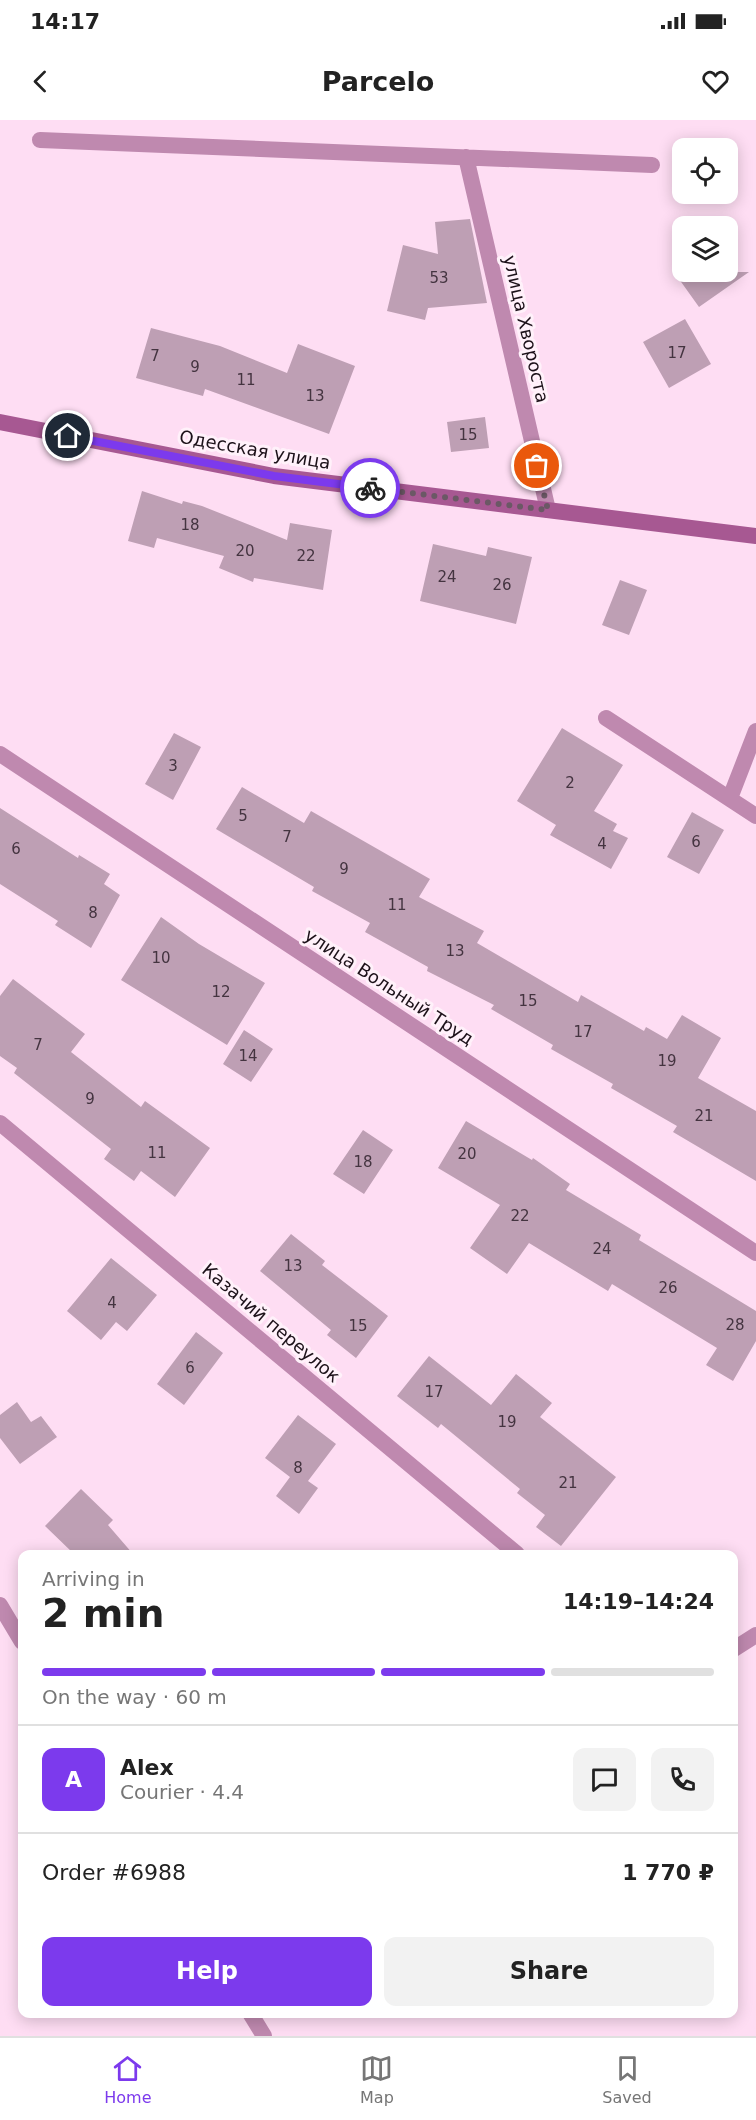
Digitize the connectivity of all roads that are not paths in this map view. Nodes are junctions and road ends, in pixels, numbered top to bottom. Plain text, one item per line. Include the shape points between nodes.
1 (40, 140) dead end
2 (466, 157) junction
3 (652, 165) dead end
4 (0, 422) edge
5 (548, 510) junction
6 (756, 536) edge
7 (606, 718) dead end
8 (756, 731) edge
9 (0, 754) edge
10 (730, 798) junction
11 (756, 816) edge
12 (0, 1123) edge
13 (756, 1253) edge
14 (512, 1550) edge
15 (0, 1605) edge
16 (18, 1635) edge
17 (756, 1635) edge
18 (738, 1646) edge
19 (253, 2018) edge
20 (264, 2036) edge

1 - 2 street
2 - 3 street
2 - 5 street, улица Хвороста
4 - 5 main road, Одесская улица via 274,476
5 - 6 main road, Одесская улица
7 - 10 street
8 - 10 street
9 - 13 street, улица Вольный Труд
10 - 11 street
12 - 14 street, Казачий переулок
15 - 16 street
17 - 18 street
19 - 20 street

